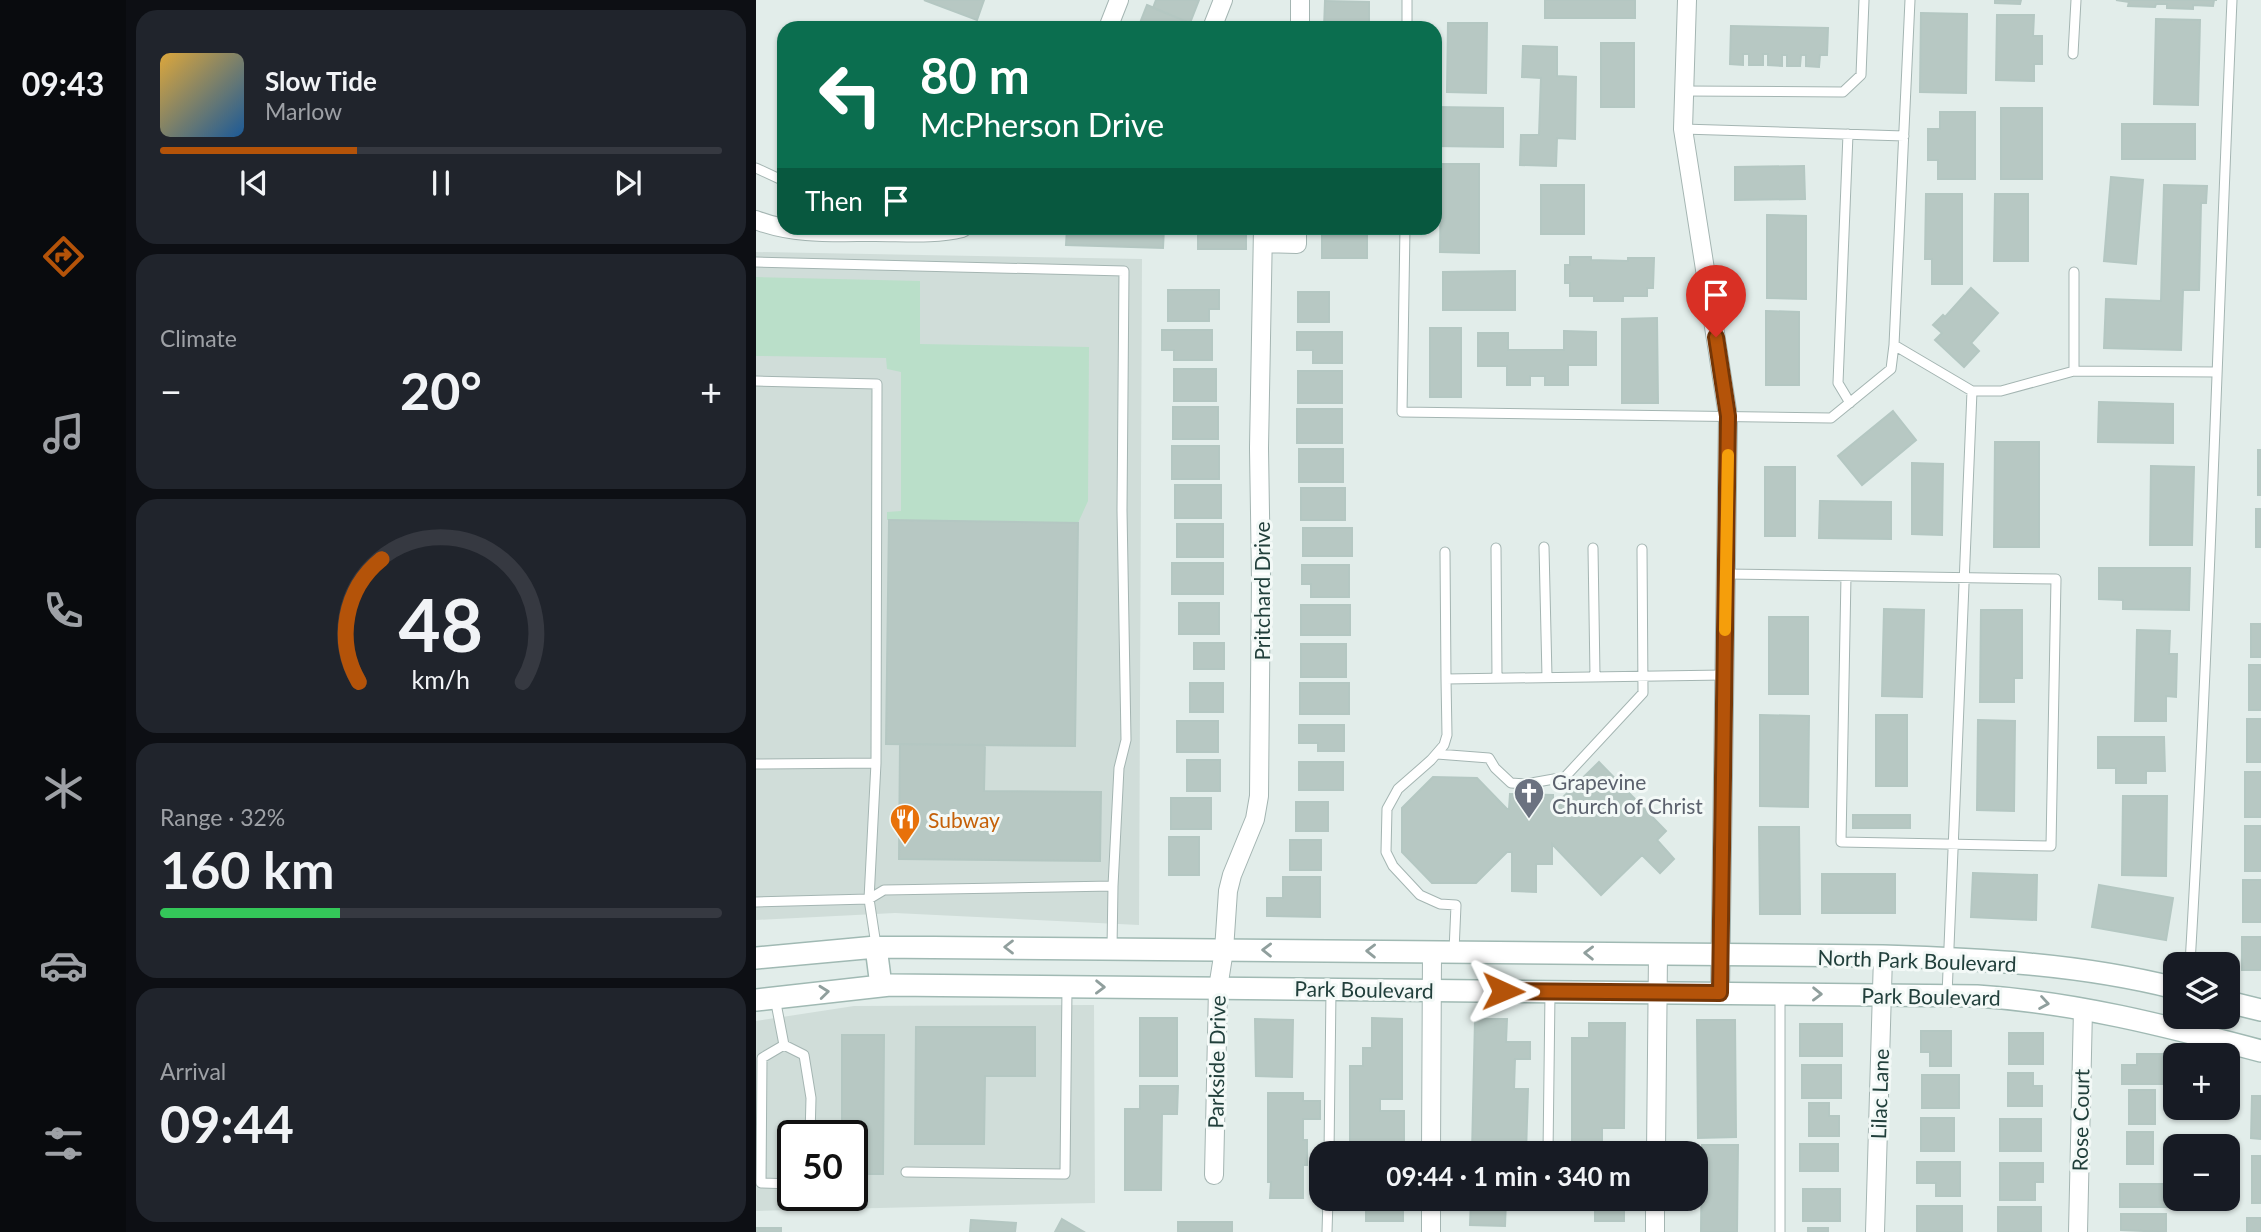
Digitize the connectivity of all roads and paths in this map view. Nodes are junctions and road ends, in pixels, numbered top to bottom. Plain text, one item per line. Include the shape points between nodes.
1 (1119, 0) edge
2 (1223, 0) edge
3 (1300, 0) edge
4 (1407, 0) edge
5 (1687, 0) edge
6 (1864, 0) edge
7 (1910, 0) edge
8 (2076, 0) edge
9 (2232, 0) edge
10 (1111, 21) edge
11 (1215, 21) edge
12 (1300, 21) edge
13 (1407, 21) edge
14 (2073, 54) dead end
15 (1683, 91) junction
16 (1683, 130) junction
17 (1848, 134) junction
18 (1904, 136) junction
19 (756, 168) edge
20 (777, 178) edge
21 (756, 220) edge
22 (777, 227) edge
23 (1263, 235) edge
24 (1297, 235) edge
25 (1405, 235) edge
26 (756, 262) edge
27 (2074, 272) dead end
28 (1894, 345) junction
29 (2074, 371) junction
30 (2216, 372) junction
31 (756, 381) edge
32 (1972, 391) junction
33 (1850, 403) junction
34 (1728, 416) junction
35 (1544, 547) dead end
36 (1496, 548) dead end
37 (1593, 548) dead end
38 (1642, 549) dead end
39 (1446, 552) dead end
40 (1726, 574) junction
41 (1846, 576) junction
42 (1965, 578) junction
43 (1724, 675) junction
44 (1643, 676) junction
45 (1547, 677) junction
46 (1595, 677) junction
47 (1497, 678) junction
48 (1446, 679) junction
49 (1437, 754) junction
50 (876, 763) junction
51 (756, 764) edge
52 (1954, 844) junction
53 (1113, 886) junction
54 (869, 900) junction
55 (756, 902) edge
56 (876, 947) junction
57 (1112, 948) junction
58 (1224, 950) junction
59 (1432, 952) junction
60 (1454, 952) junction
61 (2191, 952) edge
62 (1658, 954) junction
63 (1720, 955) junction
64 (1883, 956) junction
65 (756, 958) edge
66 (1949, 958) junction
67 (881, 986) junction
68 (1067, 986) junction
69 (2163, 986) edge
70 (1218, 988) junction
71 (1331, 989) junction
72 (1432, 990) junction
73 (1550, 991) junction
74 (1657, 992) junction
75 (1720, 993) junction
76 (1780, 994) junction
77 (1882, 995) junction
78 (1947, 995) junction
79 (766, 999) edge
80 (2240, 1005) edge
81 (2082, 1009) junction
82 (2261, 1010) edge
83 (784, 1045) junction
84 (2261, 1051) edge
85 (810, 1120) edge
86 (1329, 1141) edge
87 (1431, 1141) edge
88 (1548, 1141) edge
89 (1656, 1141) edge
90 (905, 1172) dead end
91 (1214, 1175) dead end
92 (777, 1184) edge
93 (1328, 1211) edge
94 (1431, 1211) edge
95 (1655, 1211) edge
96 (1327, 1232) edge
97 (1431, 1232) edge
98 (1655, 1232) edge
99 (1780, 1232) edge
100 (1875, 1232) edge
101 (2078, 1232) edge

1 - 10 street
2 - 11 street
3 - 12 street
4 - 13 lane
5 - 15 street
6 - 15 lane via 1861,75 1843,92
7 - 18 lane
8 - 14 lane
9 - 30 lane
15 - 16 street
16 - 17 lane
16 - 34 street
17 - 18 lane
17 - 33 lane via 1838,383
18 - 28 lane
19 - 20 lane
21 - 22 street
23 - 24 street via 1297,244
23 - 58 street, Pritchard Drive via 1259,796 1228,891
25 - 34 lane via 1402,412
26 - 53 lane via 1124,271 1126,740 1119,768
27 - 29 lane
28 - 32 lane
28 - 33 lane via 1891,369
29 - 30 lane
29 - 32 lane via 2001,391
30 - 61 lane via 2210,599
31 - 50 lane via 877,384
32 - 42 lane
33 - 34 lane via 1831,418
34 - 40 street
35 - 45 lane
36 - 47 lane
37 - 46 lane
38 - 44 lane
39 - 48 lane
40 - 41 lane
40 - 43 street
41 - 42 lane
41 - 52 lane via 1841,842
42 - 52 lane
42 - 52 lane via 2056,579 2051,846
43 - 44 lane
43 - 63 street
44 - 46 lane
44 - 49 lane via 1643,693 1565,777 1511,783 1489,758
45 - 46 lane
45 - 47 lane
47 - 48 lane
48 - 49 lane via 1447,735
49 - 60 lane via 1398,789 1387,809 1386,852 1420,895 1456,905
50 - 51 lane
50 - 54 lane
52 - 66 lane
53 - 54 lane via 884,890
53 - 57 lane
54 - 55 lane
54 - 56 lane
57 -> 56 main road, Park Boulevard
56 - 65 main road, Park Boulevard
56 - 67 main road
57 - 58 main road, Park Boulevard
59 -> 58 main road, Park Boulevard
58 - 70 street, Parkside Drive
59 - 60 main road, Park Boulevard
59 - 72 street
62 -> 60 main road, Park Boulevard
62 - 63 main road, North Park Boulevard
62 - 74 street
63 - 64 main road, North Park Boulevard
63 - 75 street
64 - 66 main road, North Park Boulevard
64 - 77 street, Lilac Lane
66 - 69 main road, North Park Boulevard via 2084,970
66 - 78 lane
67 - 68 main road, Park Boulevard
79 -> 67 main road, Park Boulevard
68 -> 70 main road, Park Boulevard
68 - 90 lane via 1065,1174
70 - 71 main road, Park Boulevard
70 - 91 street, Parkside Drive
71 - 72 main road, Park Boulevard
71 - 86 lane
72 - 73 main road, Park Boulevard
72 - 87 street
73 - 74 main road, Park Boulevard
73 - 88 lane
74 - 75 main road, Park Boulevard
74 - 89 street
75 - 76 main road, Park Boulevard
76 -> 77 main road, Park Boulevard
76 - 99 lane
77 - 78 main road, Park Boulevard
77 - 100 street, Lilac Lane
78 -> 81 main road, Park Boulevard via 2015,998
79 - 83 lane
80 - 82 main road
81 - 84 main road, Park Boulevard via 2157,1023
81 - 101 street, Rose Court
83 - 85 lane via 804,1055
83 - 92 lane via 762,1058 761,1183
93 - 96 lane
94 - 97 street
95 - 98 street

